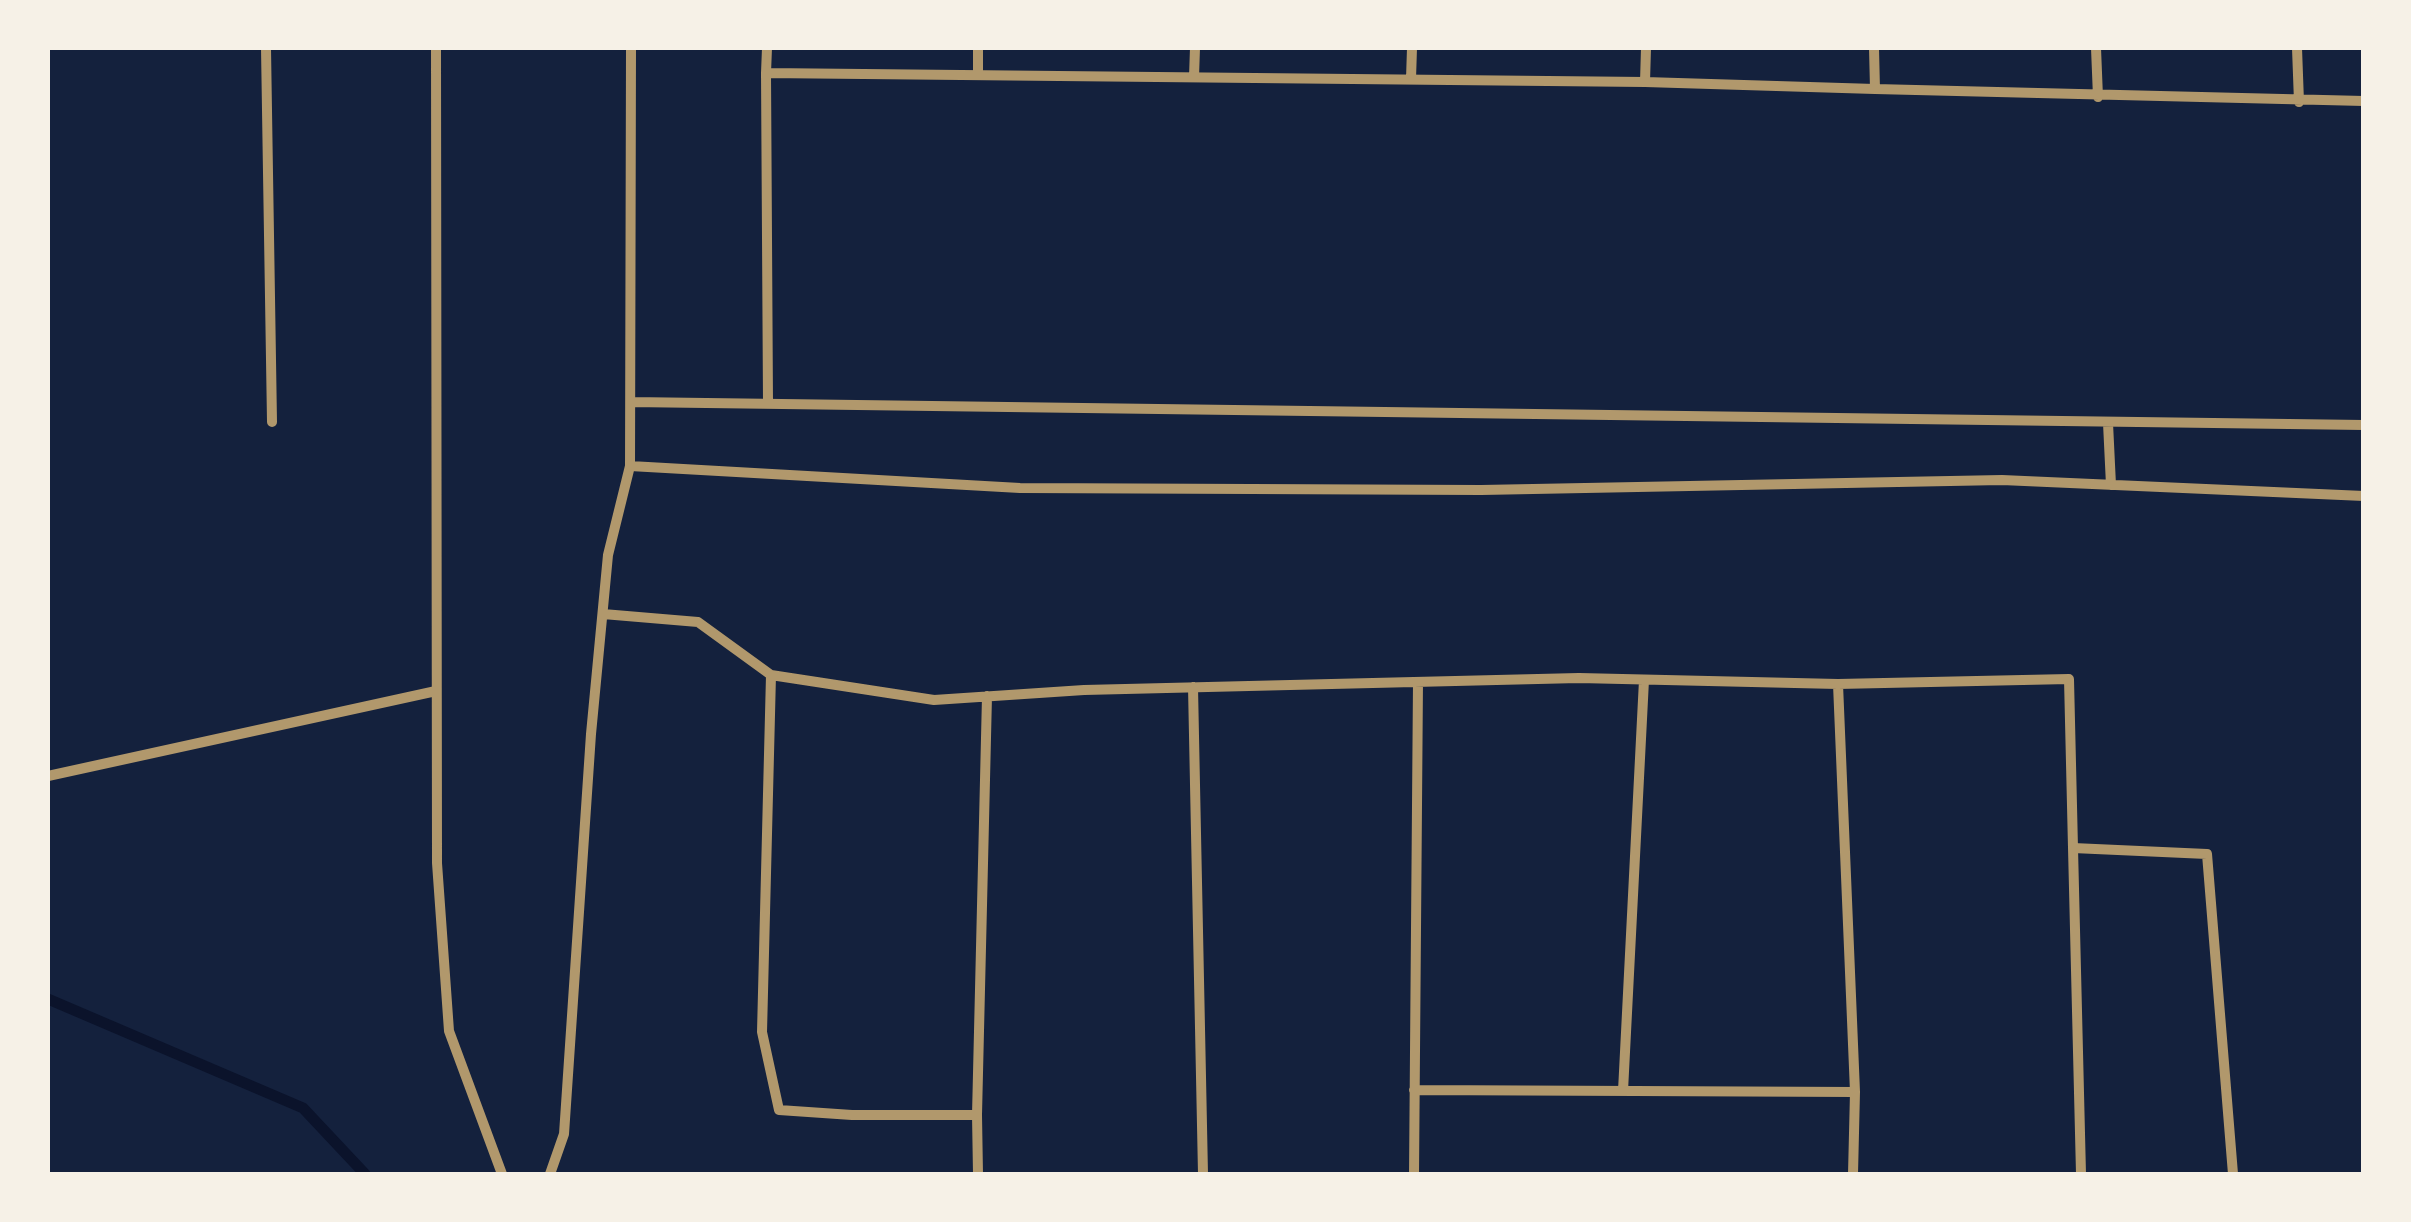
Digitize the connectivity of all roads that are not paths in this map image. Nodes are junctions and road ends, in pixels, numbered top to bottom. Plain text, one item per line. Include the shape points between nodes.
1 (266, 48) edge
2 (436, 48) edge
3 (631, 48) edge
4 (767, 48) edge
5 (978, 48) edge
6 (1195, 48) edge
7 (1412, 48) edge
8 (1646, 48) edge
9 (1874, 48) edge
10 (2096, 48) edge
11 (2297, 48) edge
12 (766, 73) junction
13 (978, 74) junction
14 (1194, 77) junction
15 (1411, 79) junction
16 (1645, 82) junction
17 (1875, 89) junction
18 (2098, 97) junction
19 (2364, 101) edge
20 (2299, 102) junction
21 (631, 402) junction
22 (768, 403) junction
23 (272, 422) dead end
24 (2108, 423) junction
25 (2364, 425) edge
26 (630, 466) junction
27 (2111, 485) junction
28 (2364, 496) edge
29 (602, 614) junction
30 (772, 675) junction
31 (1644, 680) junction
32 (1418, 682) junction
33 (1838, 684) junction
34 (1193, 687) junction
35 (436, 691) junction
36 (987, 696) junction
37 (48, 776) edge
38 (2073, 848) junction
39 (1414, 1090) junction
40 (1624, 1091) junction
41 (1855, 1092) junction
42 (977, 1114) junction
43 (502, 1174) edge
44 (550, 1174) edge
45 (978, 1174) edge
46 (1203, 1174) edge
47 (1414, 1174) edge
48 (1853, 1174) edge
49 (2081, 1174) edge
50 (2233, 1174) edge

1 - 23 street
2 - 35 street
3 - 21 street
4 - 12 street
5 - 13 street
6 - 14 street
7 - 15 street
8 - 16 street
9 - 17 street
10 - 18 street
11 - 20 street
12 - 13 street
12 - 22 street
13 - 14 street
14 - 15 street
15 - 16 street
16 - 17 street
17 - 18 street
18 - 20 street
19 - 20 street
21 - 22 street
21 - 26 street
22 - 24 street
24 - 25 street
24 - 27 street
26 - 27 street via 1040,488 1481,490 2002,480
26 - 29 street via 608,555
27 - 28 street
29 - 30 street via 698,622
29 - 44 street via 564,1134
30 - 36 street via 934,700
30 - 42 street via 762,1032 779,1110
31 - 32 street
31 - 33 street
31 - 40 street
32 - 34 street
32 - 39 street
33 - 38 street via 2069,679
33 - 41 street
34 - 36 street
34 - 46 street
35 - 37 street
35 - 43 street via 437,863 449,1032
36 - 42 street
38 - 49 street
38 - 50 street via 2208,854
39 - 40 street
39 - 47 street
40 - 41 street
41 - 48 street
42 - 45 street

